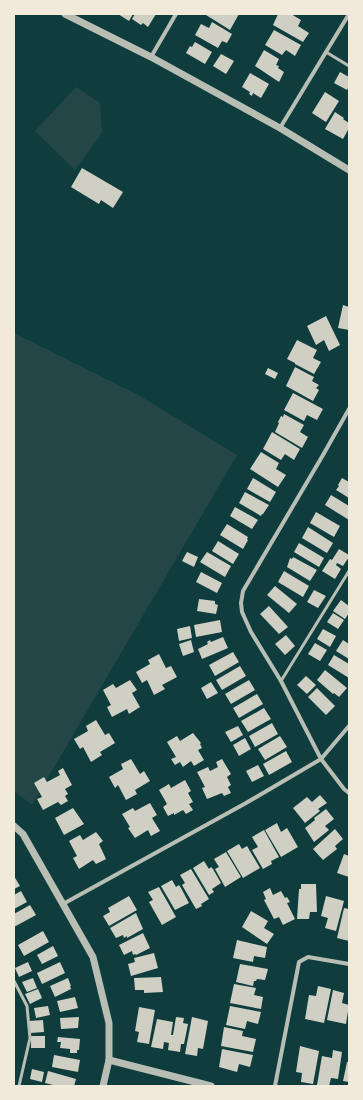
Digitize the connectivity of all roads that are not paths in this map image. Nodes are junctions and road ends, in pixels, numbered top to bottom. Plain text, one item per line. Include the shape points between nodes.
1 (65, 14) edge
2 (176, 14) edge
3 (349, 14) edge
4 (326, 52) junction
5 (151, 57) junction
6 (349, 66) edge
7 (280, 128) junction
8 (349, 170) edge
9 (349, 409) edge
10 (349, 571) edge
11 (281, 681) junction
12 (349, 726) edge
13 (321, 759) junction
14 (349, 793) edge
15 (14, 826) edge
16 (63, 904) junction
17 (349, 964) edge
18 (14, 981) edge
19 (108, 1060) junction
20 (191, 1084) edge
21 (19, 1086) edge
22 (103, 1086) edge
23 (211, 1086) edge
24 (275, 1086) edge

1 - 5 street
2 - 5 street
3 - 4 street
4 - 6 lane
4 - 7 street
5 - 7 street
7 - 8 street
9 - 11 street via 243,592 242,612 251,632
10 - 11 lane
11 - 13 street
12 - 13 street
13 - 14 street
13 - 16 street
15 - 16 street via 23,834
16 - 19 street via 93,957 109,1023
17 - 24 street via 308,957 299,962
18 - 21 lane via 27,1006 30,1038
19 - 20 street
19 - 22 street
20 - 23 street

